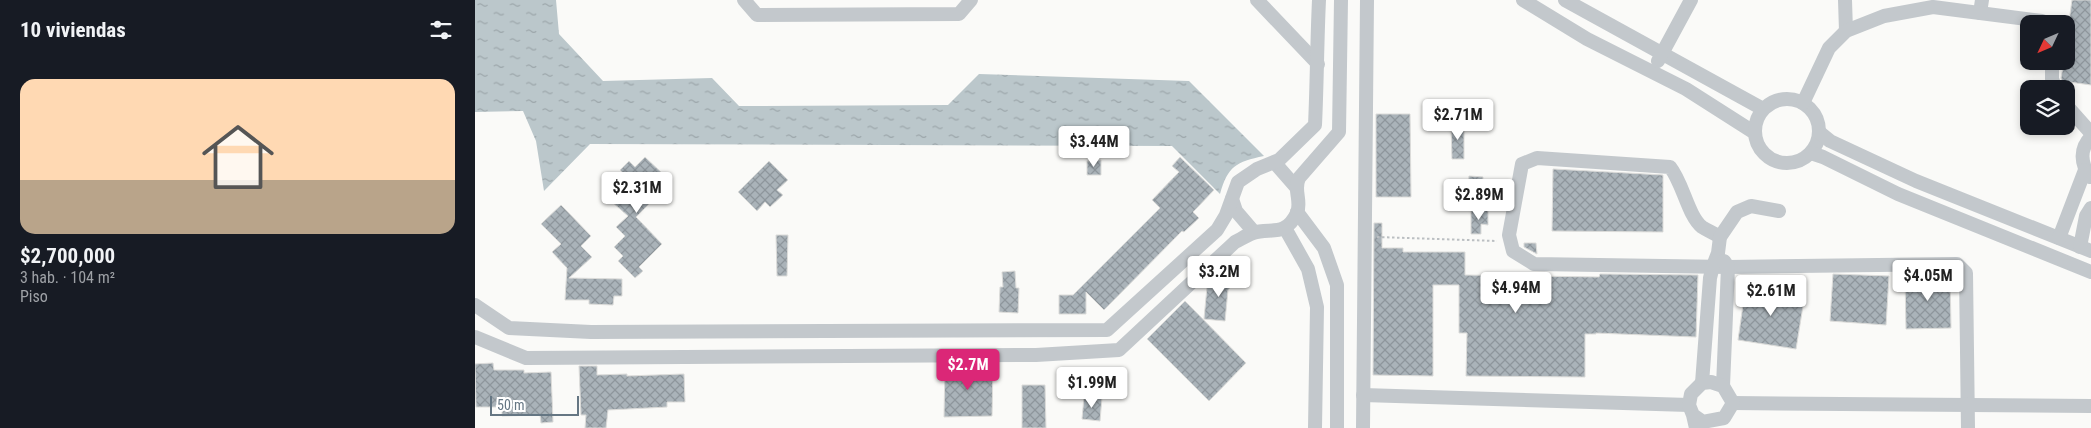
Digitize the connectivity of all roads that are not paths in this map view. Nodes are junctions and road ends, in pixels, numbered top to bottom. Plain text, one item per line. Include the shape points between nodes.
1 (743, 0) edge
2 (971, 0) edge
3 (1257, 0) edge
4 (1319, 0) edge
5 (1341, 0) edge
6 (1367, 0) edge
7 (1523, 0) edge
8 (1565, 0) edge
9 (1691, 0) edge
10 (1845, 0) edge
11 (1981, 7) edge
12 (2020, 16) edge
13 (1846, 31) junction
14 (1662, 53) junction
15 (1318, 64) junction
16 (1653, 72) junction
17 (1803, 103) junction
18 (1763, 110) junction
19 (2075, 115) edge
20 (1819, 132) junction
21 (1755, 133) junction
22 (2091, 133) edge
23 (2091, 137) edge
24 (1811, 153) junction
25 (1275, 163) junction
26 (2088, 174) edge
27 (1295, 186) junction
28 (1232, 199) junction
29 (2070, 210) junction
30 (1779, 211) dead end
31 (1297, 212) junction
32 (2090, 214) edge
33 (1285, 228) junction
34 (1254, 232) junction
35 (1720, 237) junction
36 (2059, 238) junction
37 (2082, 248) edge
38 (1715, 260) junction
39 (2071, 263) junction
40 (1728, 267) junction
41 (2091, 272) edge
42 (475, 305) edge
43 (475, 337) edge
44 (1702, 383) junction
45 (1723, 386) junction
46 (1363, 396) junction
47 (1733, 403) junction
48 (1967, 406) junction
49 (2091, 406) edge
50 (1693, 416) edge
51 (1723, 423) edge
52 (1315, 428) edge
53 (1337, 428) edge
54 (1363, 428) edge
55 (1968, 428) edge

1 - 2 street via 757,15 959,14
3 - 15 street
4 - 15 street
5 - 27 street via 1339,132
6 - 46 street
7 - 16 street via 1587,39
8 - 14 street
9 - 14 street
10 - 13 street
11 - 12 street
11 - 13 street via 1933,7 1884,16
13 - 17 street via 1829,48
14 - 16 street
14 - 18 street
15 - 25 street via 1315,125
16 - 21 street
17 - 18 street via 1782,100
17 - 20 street via 1815,115
18 - 21 street
19 - 22 street
20 - 24 street
20 - 36 street via 1831,141 1916,181
21 - 24 street via 1763,153 1777,161 1792,163
23 - 26 street via 2082,155
24 - 39 street via 1898,194
25 - 27 street
25 - 28 street via 1257,169 1239,182
26 - 29 street
27 - 31 street
28 - 34 street via 1236,211
28 - 42 street via 1217,230 1107,330 591,332 509,328
29 - 32 street
29 - 36 street
30 - 35 street via 1751,206 1737,212
31 - 33 street
31 - 53 street via 1324,248 1337,285
32 - 37 street
33 - 34 street
33 - 52 street via 1307,269 1317,306
34 - 43 street via 1235,242 1119,350 1036,354 526,358
35 - 38 street
35 - 38 street via 1695,218 1678,177 1669,167 1537,158 1522,164 1509,236 1513,251 1534,264
36 - 37 street
37 - 39 street
38 - 40 street
38 - 44 street
39 - 41 street
40 - 45 street
40 - 48 street via 1957,264 1966,273
44 - 45 street
44 - 50 street via 1691,394
45 - 47 street
46 - 50 street
46 - 54 street
47 - 48 street
47 - 51 street
48 - 49 street
48 - 55 street
50 - 51 street via 1703,422

